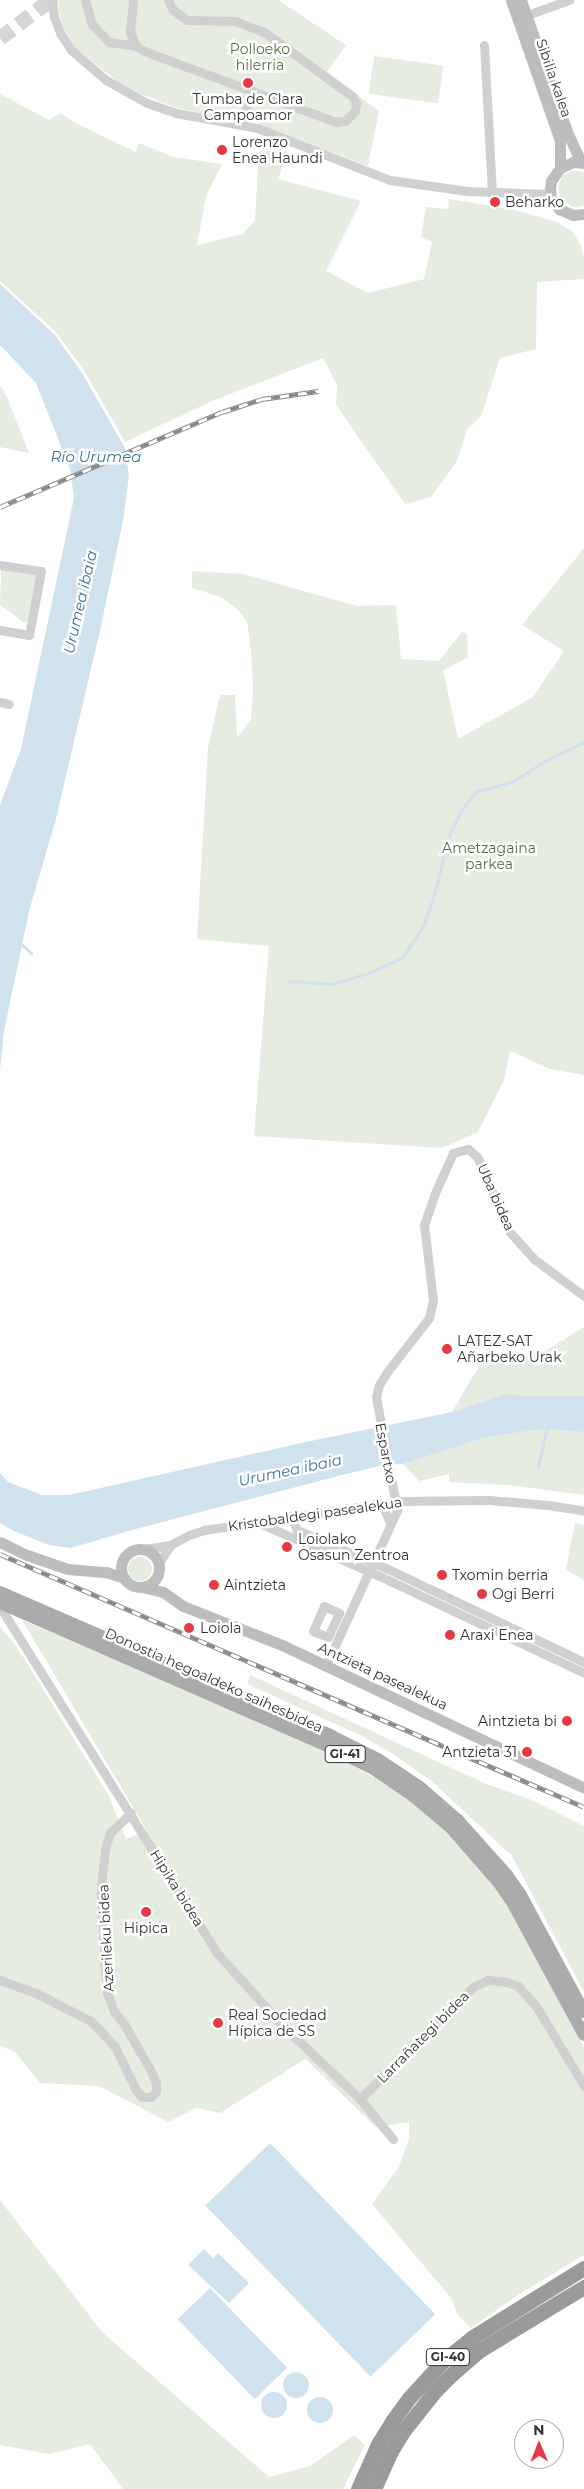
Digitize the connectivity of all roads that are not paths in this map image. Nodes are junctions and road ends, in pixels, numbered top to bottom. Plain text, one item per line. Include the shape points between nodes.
1 (52, 0) edge
2 (86, 0) edge
3 (133, 0) edge
4 (168, 0) edge
5 (511, 0) edge
6 (521, 0) edge
7 (565, 1) edge
8 (527, 15) junction
9 (484, 45) dead end
10 (136, 46) junction
11 (253, 90) junction
12 (240, 123) junction
13 (583, 163) edge
14 (560, 168) junction
15 (492, 193) junction
16 (550, 194) junction
17 (582, 217) edge
18 (0, 565) edge
19 (0, 630) edge
20 (584, 1296) edge
21 (377, 1404) joint
22 (397, 1501) junction
23 (374, 1504) junction
24 (584, 1511) edge
25 (291, 1516) junction
26 (257, 1522) junction
27 (390, 1523) junction
28 (0, 1542) edge
29 (170, 1545) junction
30 (144, 1549) junction
31 (123, 1560) junction
32 (371, 1567) junction
33 (158, 1568) junction
34 (99, 1571) junction
35 (124, 1578) junction
36 (143, 1587) junction
37 (0, 1592) edge
38 (168, 1595) junction
39 (0, 1603) edge
40 (0, 1607) edge
41 (584, 1662) edge
42 (326, 1665) junction
43 (584, 1673) edge
44 (584, 1788) edge
45 (131, 1813) junction
46 (0, 1980) edge
47 (584, 2012) edge
48 (584, 2035) edge
49 (584, 2086) edge
50 (360, 2099) junction
51 (393, 2139) dead end
52 (584, 2268) edge
53 (584, 2287) edge
54 (358, 2489) edge
55 (374, 2489) edge

1 - 12 street via 60,33 71,50 106,80 148,103 176,113
2 - 10 street via 92,24 109,42
3 - 10 street via 130,32
4 - 11 street via 173,10 187,20 236,21 264,32 352,96 356,103 355,111 345,121 336,122
5 - 14 main road, Sibilia kalea via 560,141
6 - 8 main road, Sibilia kalea
7 - 8 street
8 - 13 main road, Sibilia kalea via 568,134
9 - 15 street
10 - 11 street
11 - 12 street
12 - 15 street via 390,180
13 - 14 main road via 573,162
14 - 16 main road via 551,182
15 - 16 street
16 - 17 main road via 559,209
18 - 19 street via 41,572 28,634
20 - 21 street, Uba bidea via 534,1259 508,1230 478,1158 468,1149 453,1153 424,1225 433,1300 429,1318 383,1378 376,1397
21 - 22 street, Espartxo
22 - 23 street, Kristobaldegi pasealekua
22 - 24 street, Kristobaldegi pasealekua via 489,1500
22 - 27 street via 399,1506
23 - 25 street, Kristobaldegi pasealekua
23 - 27 street via 383,1507
25 - 26 street, Kristobaldegi pasealekua
25 - 32 street via 297,1530
26 - 29 street, Kristobaldegi pasealekua via 199,1531
26 - 32 street
27 - 32 street
28 - 34 main road via 68,1569
29 - 30 street, Kristobaldegi pasealekua
29 - 33 street
30 - 31 main road via 134,1550
30 - 33 main road via 152,1553
31 - 34 main road
31 - 35 main road
32 - 41 street
32 - 42 street
32 - 43 street
33 - 36 main road via 155,1580
33 - 38 main road
34 - 35 main road
35 - 36 main road via 134,1586
36 - 38 main road, Antzieta pasealekua
37 - 47 main road, Donostia hegoaldeko saihesbidea / GI-41 via 332,1736 378,1759 413,1782 458,1820 507,1875
38 - 42 main road, Antzieta pasealekua via 183,1606
39 - 48 main road, Donostia hegoaldeko saihesbidea / GI-41 via 350,1756 413,1796 450,1828 498,1882
40 - 45 street, Hipika bidea
42 - 44 main road, Antzieta pasealekua
45 - 46 street, Azerileku bidea via 110,1833 105,1849 101,1889 105,1972 107,1993 114,2011 151,2071 156,2091 151,2096 142,2097 115,2048 91,2022 36,1993
45 - 50 street, Hipika bidea via 216,1952 285,2028
49 - 50 street, Larrañategi bidea via 536,2006 518,1986 488,1980 473,1987
50 - 51 street, Hipika bidea
52 - 54 highway, GI-40 via 471,2338 443,2361 393,2420 378,2444
53 - 55 highway, GI-40 via 480,2350 452,2374 404,2430

